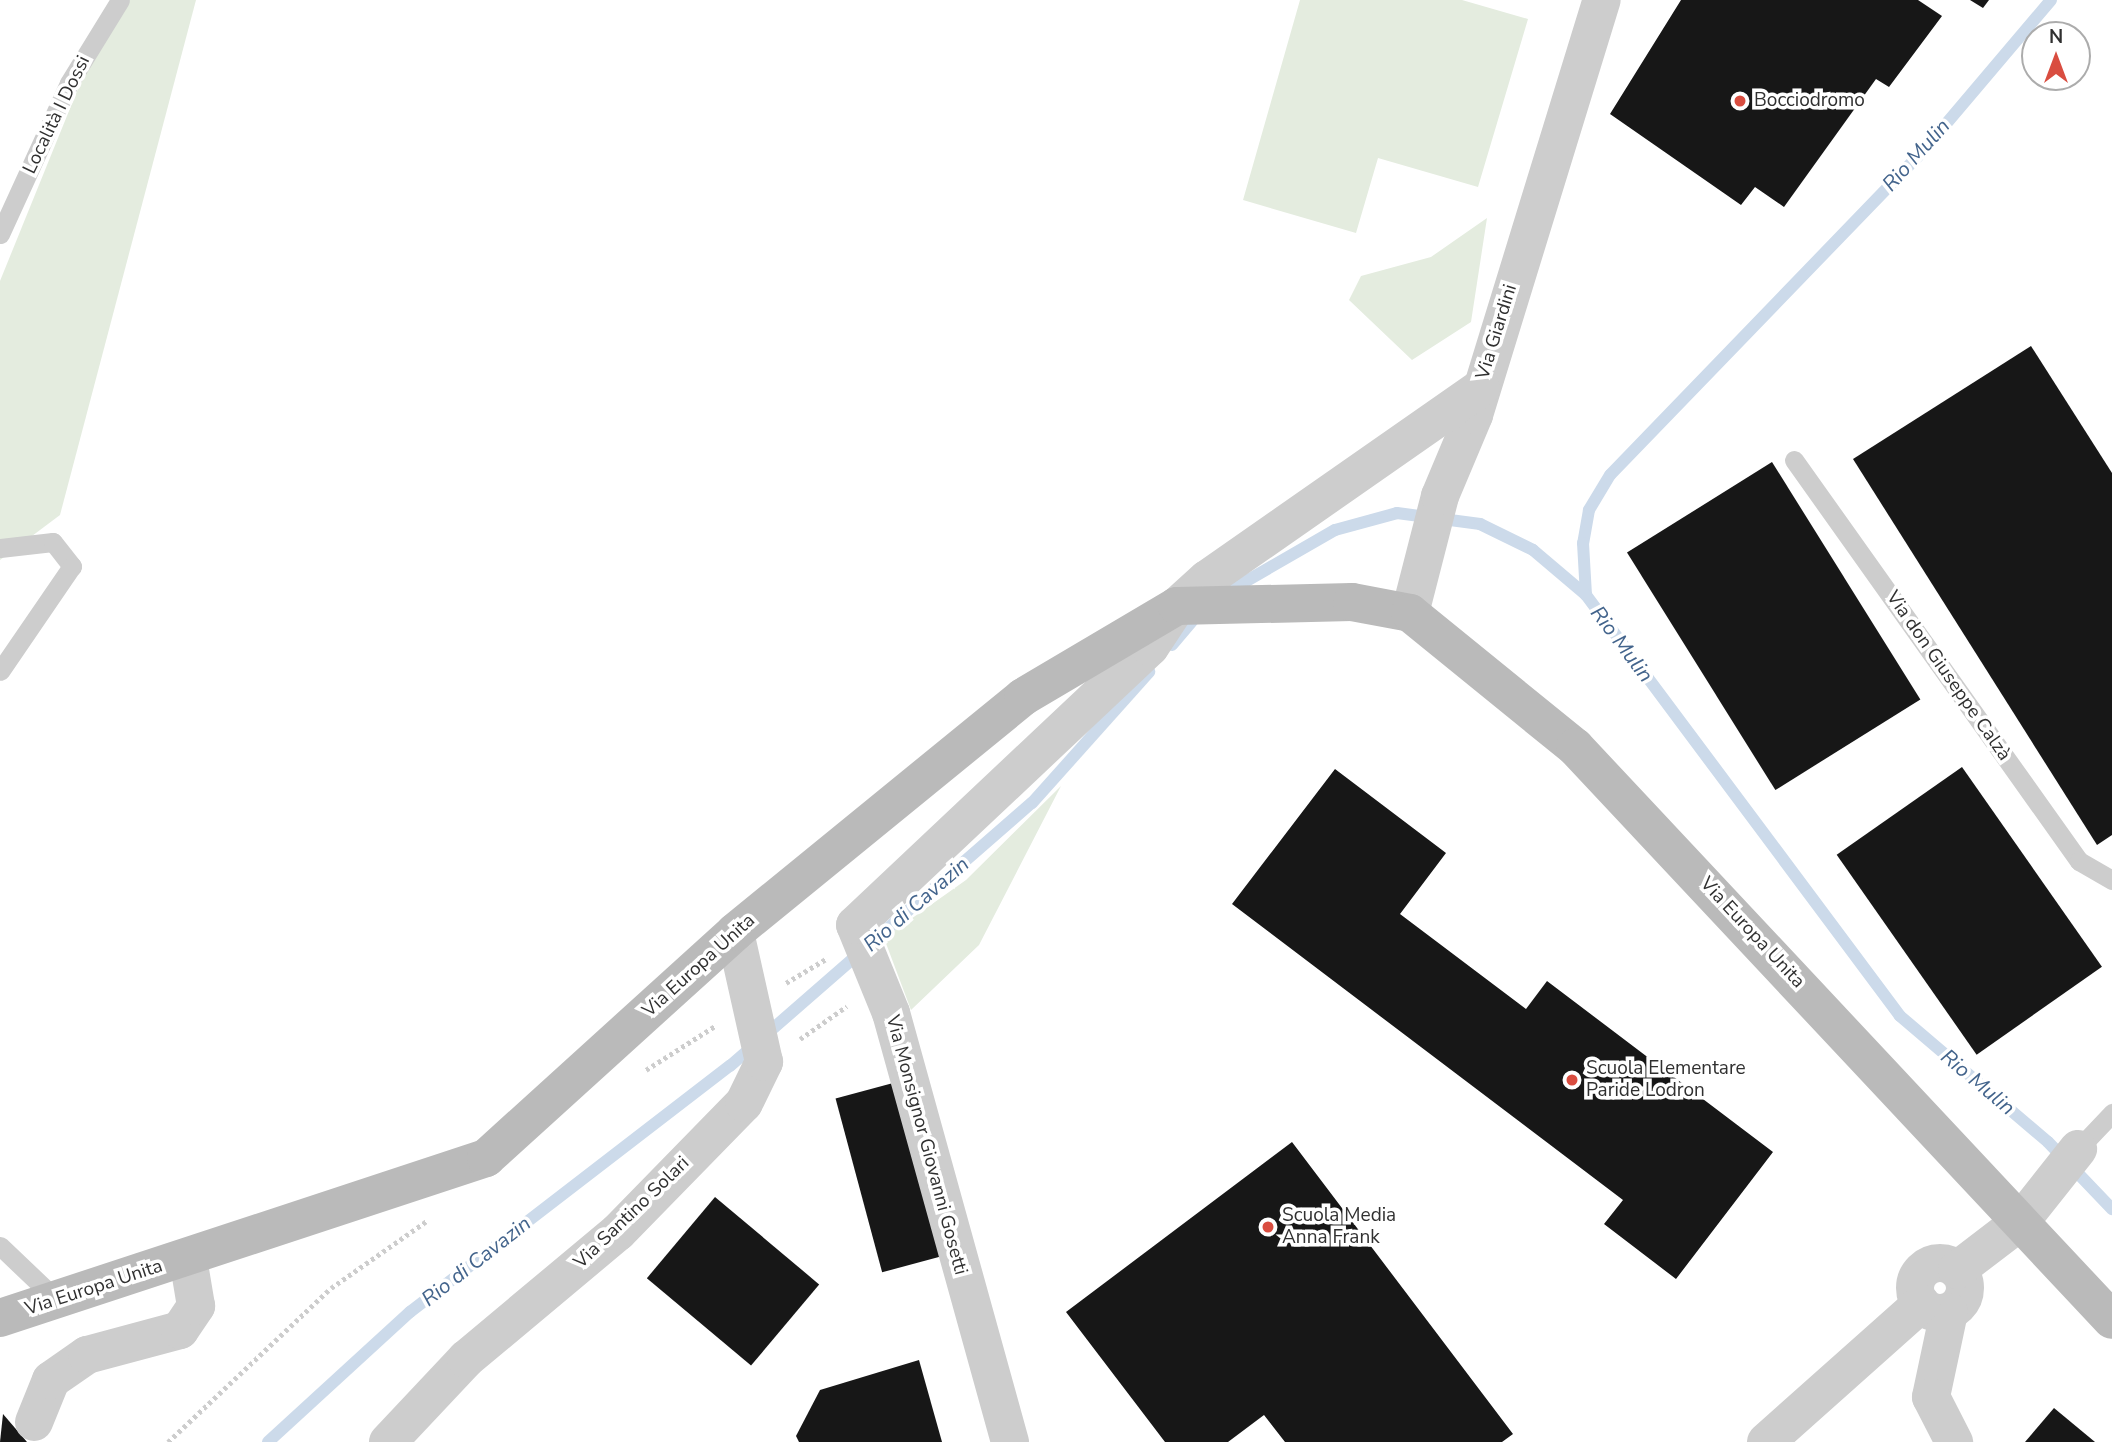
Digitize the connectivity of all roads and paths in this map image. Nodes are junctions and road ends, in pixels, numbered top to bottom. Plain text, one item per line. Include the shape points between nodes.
1 (120, 0) edge
2 (1602, 0) edge
3 (0, 234) edge
4 (1481, 387) junction
5 (1794, 460) dead end
6 (0, 548) edge
7 (1177, 606) junction
8 (1410, 613) junction
9 (0, 671) edge
10 (2112, 880) edge
11 (735, 932) junction
12 (858, 932) junction
13 (751, 1004) junction
14 (2112, 1113) edge
15 (2068, 1161) joint
16 (2021, 1220) junction
17 (0, 1246) edge
18 (188, 1258) junction
19 (58, 1302) junction
20 (1935, 1308) junction
21 (0, 1318) edge
22 (2112, 1320) edge
23 (34, 1422) dead end
24 (388, 1442) edge
25 (1010, 1442) edge
26 (1766, 1442) edge
27 (1954, 1442) edge

1 - 3 lane, Località I Dossi via 69,83
2 - 4 street, Via Giardini
4 - 7 street, Via Giardini
4 - 8 street via 1440,496
5 - 10 lane, Via don Giuseppe Calzà via 2079,861
6 - 9 lane via 53,542 72,566
7 - 8 main road, Via Europa Unita via 1352,602
7 - 11 main road, Via Europa Unita via 1023,698
7 - 12 street via 1150,647
8 - 16 main road, Via Europa Unita via 1575,747
11 - 13 street, Via Santino Solari
11 - 18 main road, Via Europa Unita via 486,1158
12 - 13 path
12 - 25 street, Via Monsignor Giovanni Gosetti via 891,1013
13 - 24 street, Via Santino Solari via 764,1062 744,1103 618,1231 466,1359
14 - 15 lane
15 - 16 street
16 - 20 street via 1958,1270 1936,1263 1922,1271 1915,1285
16 - 22 main road, Via Europa Unita
17 - 19 lane
18 - 19 main road, Via Europa Unita
18 - 23 street, Via Europa Unita via 196,1306 180,1330 87,1356 51,1380
19 - 21 main road, Via Europa Unita
20 - 26 street
20 - 27 street via 1931,1397

